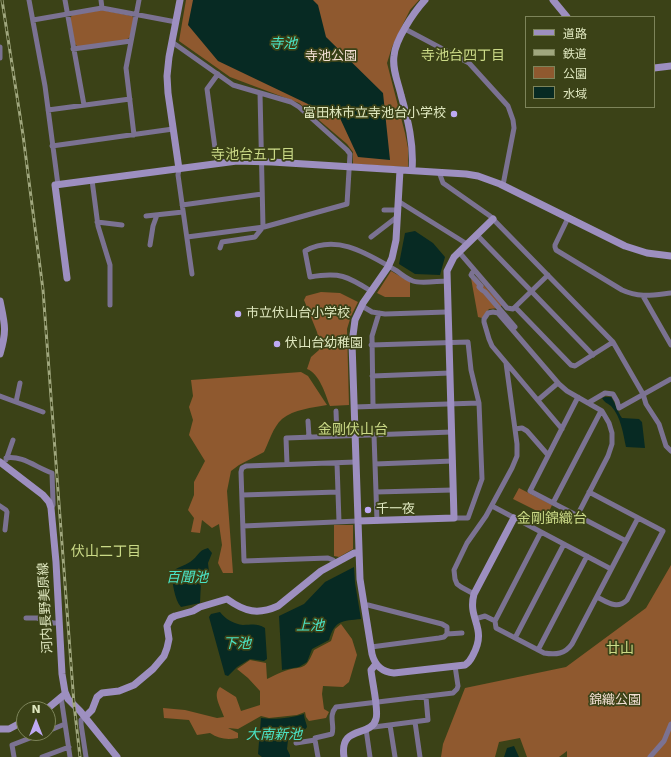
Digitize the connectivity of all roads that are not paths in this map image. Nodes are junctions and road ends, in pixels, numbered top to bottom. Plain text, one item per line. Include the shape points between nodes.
1 (29, 0) edge
2 (65, 0) edge
3 (101, 0) edge
4 (139, 0) edge
5 (180, 0) edge
6 (425, 0) edge
7 (553, 0) edge
8 (102, 8) junction
9 (67, 14) junction
10 (136, 14) junction
11 (566, 16) edge
12 (33, 20) junction
13 (176, 22) junction
14 (405, 29) junction
15 (131, 41) junction
16 (172, 42) junction
17 (0, 46) edge
18 (74, 49) junction
19 (0, 58) edge
20 (671, 66) edge
21 (655, 68) edge
22 (218, 74) junction
23 (260, 93) junction
24 (130, 99) junction
25 (84, 105) junction
26 (48, 110) junction
27 (173, 129) junction
28 (134, 135) junction
29 (52, 146) junction
30 (261, 161) junction
31 (217, 163) junction
32 (349, 166) junction
33 (179, 169) junction
34 (400, 170) junction
35 (412, 170) junction
36 (440, 172) junction
37 (92, 180) junction
38 (58, 185) junction
39 (503, 185) junction
40 (262, 194) junction
41 (398, 201) junction
42 (182, 205) junction
43 (384, 210) dead end
44 (184, 212) junction
45 (398, 214) junction
46 (157, 215) junction
47 (146, 216) dead end
48 (568, 218) junction
49 (493, 219) junction
50 (97, 222) junction
51 (122, 225) dead end
52 (263, 227) junction
53 (477, 235) junction
54 (187, 237) junction
55 (371, 237) dead end
56 (467, 244) junction
57 (150, 245) dead end
58 (220, 248) dead end
59 (459, 252) junction
60 (671, 256) edge
61 (388, 266) junction
62 (474, 270) junction
63 (192, 274) dead end
64 (548, 275) junction
65 (67, 278) dead end
66 (447, 281) junction
67 (531, 291) junction
68 (371, 292) junction
69 (671, 293) edge
70 (643, 296) junction
71 (0, 301) edge
72 (110, 305) dead end
73 (362, 306) junction
74 (515, 307) junction
75 (447, 312) junction
76 (379, 314) junction
77 (513, 329) junction
78 (448, 342) junction
79 (612, 342) junction
80 (371, 345) junction
81 (671, 345) edge
82 (0, 354) edge
83 (593, 355) junction
84 (506, 363) junction
85 (450, 373) junction
86 (515, 374) junction
87 (372, 376) junction
88 (508, 378) junction
89 (671, 378) edge
90 (20, 383) dead end
91 (558, 383) junction
92 (643, 394) junction
93 (0, 396) edge
94 (578, 397) junction
95 (538, 400) junction
96 (16, 402) junction
97 (479, 403) junction
98 (588, 403) junction
99 (451, 404) junction
100 (373, 406) junction
101 (354, 407) junction
102 (336, 411) dead end
103 (601, 411) junction
104 (43, 412) dead end
105 (308, 421) dead end
106 (515, 429) junction
107 (562, 429) junction
108 (452, 432) junction
109 (374, 435) junction
110 (337, 436) junction
111 (355, 436) junction
112 (309, 437) junction
113 (13, 440) dead end
114 (671, 451) edge
115 (548, 455) junction
116 (453, 461) junction
117 (2, 462) edge
118 (356, 462) junction
119 (337, 463) junction
120 (286, 464) junction
121 (375, 464) junction
122 (453, 490) junction
123 (338, 492) junction
124 (376, 492) junction
125 (589, 492) junction
126 (242, 496) junction
127 (553, 503) junction
128 (0, 506) edge
129 (492, 506) junction
130 (51, 508) junction
131 (577, 516) junction
132 (454, 518) junction
133 (514, 518) junction
134 (638, 518) junction
135 (377, 521) junction
136 (339, 522) junction
137 (358, 522) junction
138 (243, 526) junction
139 (5, 530) dead end
140 (541, 532) junction
141 (626, 541) junction
142 (564, 544) junction
143 (359, 553) junction
144 (587, 556) junction
145 (336, 563) junction
146 (612, 569) junction
147 (474, 594) junction
148 (597, 597) junction
149 (364, 605) junction
150 (26, 618) dead end
151 (475, 619) junction
152 (495, 621) junction
153 (59, 623) junction
154 (462, 633) dead end
155 (447, 634) junction
156 (515, 638) junction
157 (371, 647) junction
158 (538, 650) junction
159 (376, 664) junction
160 (455, 666) junction
161 (63, 696) junction
162 (426, 697) junction
163 (56, 702) edge
164 (375, 702) junction
165 (85, 717) junction
166 (415, 722) junction
167 (65, 724) junction
168 (671, 724) edge
169 (16, 725) edge
170 (390, 725) junction
171 (56, 728) edge
172 (369, 728) junction
173 (0, 729) edge
174 (315, 740) junction
175 (22, 741) edge
176 (296, 743) dead end
177 (69, 747) junction
178 (14, 757) edge
179 (42, 757) edge
180 (70, 757) edge
181 (86, 757) edge
182 (117, 757) edge
183 (318, 757) edge
184 (344, 757) edge
185 (370, 757) edge
186 (395, 757) edge
187 (420, 757) edge
188 (650, 757) edge

1 - 12 street
2 - 9 street
3 - 8 street
4 - 10 street
5 - 13 street
6 - 14 street
7 - 11 street
8 - 9 street
8 - 10 street
9 - 12 street
9 - 18 street
10 - 13 street
10 - 15 street
12 - 26 street
13 - 16 street
14 - 35 street via 396,45 393,62 410,129
14 - 39 street via 469,63 508,106 514,128
15 - 18 street
15 - 24 street via 126,68
16 - 22 street
16 - 27 street via 167,85
17 - 19 street
18 - 25 street
20 - 21 street
22 - 23 street via 233,85
22 - 31 street via 207,89
23 - 30 street
23 - 32 street via 291,102 299,107 347,150 350,154
24 - 25 street
24 - 28 street
25 - 26 street
26 - 29 street
27 - 28 street
27 - 33 street
28 - 29 street
29 - 38 street
30 - 31 street
30 - 32 street
30 - 40 street
31 - 33 street
32 - 34 street
32 - 52 street via 347,204
33 - 37 street
33 - 42 street
34 - 35 street
34 - 41 street
35 - 36 street
36 - 39 street via 478,176
36 - 49 street via 443,183 484,210
37 - 38 street
37 - 50 street
38 - 65 street via 55,185
39 - 48 street
40 - 42 street
40 - 52 street
41 - 45 street
41 - 56 street
42 - 44 street
43 - 45 street
44 - 46 street
44 - 54 street
45 - 55 street
45 - 61 street via 394,249
46 - 47 street
46 - 57 street
48 - 60 street via 632,249
48 - 70 street via 555,246 556,250 622,290
49 - 53 street
49 - 64 street
50 - 51 street
50 - 72 street via 110,265
52 - 54 street
52 - 58 street via 255,237 222,242
53 - 56 street
53 - 67 street
54 - 63 street
56 - 59 street
59 - 62 street
59 - 66 street via 448,266
61 - 66 street via 413,281
61 - 68 street
61 - 68 street via 365,253 343,246 320,245 305,251 310,277 331,274 343,276
62 - 74 street via 507,308
62 - 77 street via 471,275 515,327
64 - 67 street
64 - 79 street
66 - 75 street
67 - 74 street
67 - 83 street
68 - 73 street
69 - 70 street
70 - 81 street
71 - 82 street via 5,325
73 - 76 street
73 - 101 street via 352,334
74 - 83 street via 571,365 575,366
75 - 76 street
75 - 78 street
76 - 80 street
77 - 84 street via 496,312 488,313 484,320 490,343
77 - 91 street
78 - 80 street
78 - 85 street
78 - 97 street via 468,342 471,370
79 - 83 street
79 - 92 street
80 - 87 street
84 - 86 street
84 - 88 street
85 - 87 street
85 - 99 street
86 - 88 street via 510,374
86 - 95 street
87 - 100 street
88 - 106 street
89 - 92 street
90 - 96 street
91 - 94 street
91 - 95 street
92 - 98 street via 619,408 613,394 605,394
92 - 114 street via 646,404 659,424 666,446
93 - 96 street
94 - 98 street
94 - 107 street
95 - 107 street
96 - 104 street
97 - 99 street
97 - 132 street via 482,480 468,518
98 - 103 street
99 - 100 street
99 - 108 street
100 - 101 street
101 - 111 street
102 - 110 street
103 - 125 street via 611,428 612,444
103 - 127 street
105 - 112 street
106 - 115 street via 527,430
106 - 129 street via 517,456
107 - 115 street
108 - 109 street
108 - 116 street
109 - 111 street
109 - 121 street
110 - 111 street
110 - 112 street
111 - 118 street
112 - 120 street via 286,438
113 - 117 street
115 - 127 street via 530,491
116 - 121 street
116 - 122 street
117 - 130 street via 46,498
117 - 130 street via 12,456 52,473
118 - 119 street
118 - 137 street
119 - 120 street
119 - 123 street
120 - 126 street via 242,468
121 - 124 street
122 - 124 street
122 - 132 street
123 - 126 street
123 - 136 street
124 - 135 street
125 - 131 street
125 - 134 street
126 - 138 street
127 - 131 street
128 - 139 street via 7,512
129 - 133 street
129 - 147 street via 467,543 454,570 457,584
130 - 153 street, 河内長野美原線
131 - 141 street
132 - 135 street
133 - 140 street
133 - 147 street
134 - 141 street
134 - 148 street via 663,531 633,589 627,600 620,604 611,604
135 - 137 street
136 - 137 street
136 - 138 street
137 - 143 street
138 - 145 street via 244,560 328,558
140 - 142 street
140 - 152 street
141 - 146 street
142 - 144 street
142 - 156 street
143 - 145 street
143 - 149 street
144 - 146 street
144 - 158 street
145 - 165 street via 321,571 282,603 270,609 242,609 227,599 175,616 168,622 169,639 164,656 153,669 134,685 119,691 102,693
146 - 148 street
147 - 151 street via 472,606
148 - 158 street via 569,648 562,653 553,654
149 - 155 street via 442,624 447,627
149 - 157 street
150 - 153 street
151 - 152 street via 485,616
151 - 160 street via 480,636 477,646 468,663
152 - 156 street via 496,628
153 - 161 street, 河内長野美原線
154 - 155 street
155 - 157 street via 439,638
156 - 158 street
157 - 159 street
159 - 160 street via 384,671 394,673
159 - 164 street via 371,670
160 - 162 street via 458,686 456,692
161 - 163 street
161 - 165 street, 河内長野美原線 via 68,698
161 - 167 street
162 - 164 street
162 - 166 street via 428,720
164 - 172 street via 377,718
164 - 174 street via 336,707 331,715 332,734
165 - 181 street via 81,724
165 - 182 street, 河内長野美原線
166 - 170 street
166 - 187 street
167 - 171 street
167 - 177 street
168 - 188 street via 664,741
169 - 173 street via 9,729
170 - 172 street
170 - 186 street
172 - 184 street via 355,733 345,741
172 - 185 street
174 - 176 street
174 - 183 street
175 - 178 street via 12,745
177 - 179 street
177 - 180 street

